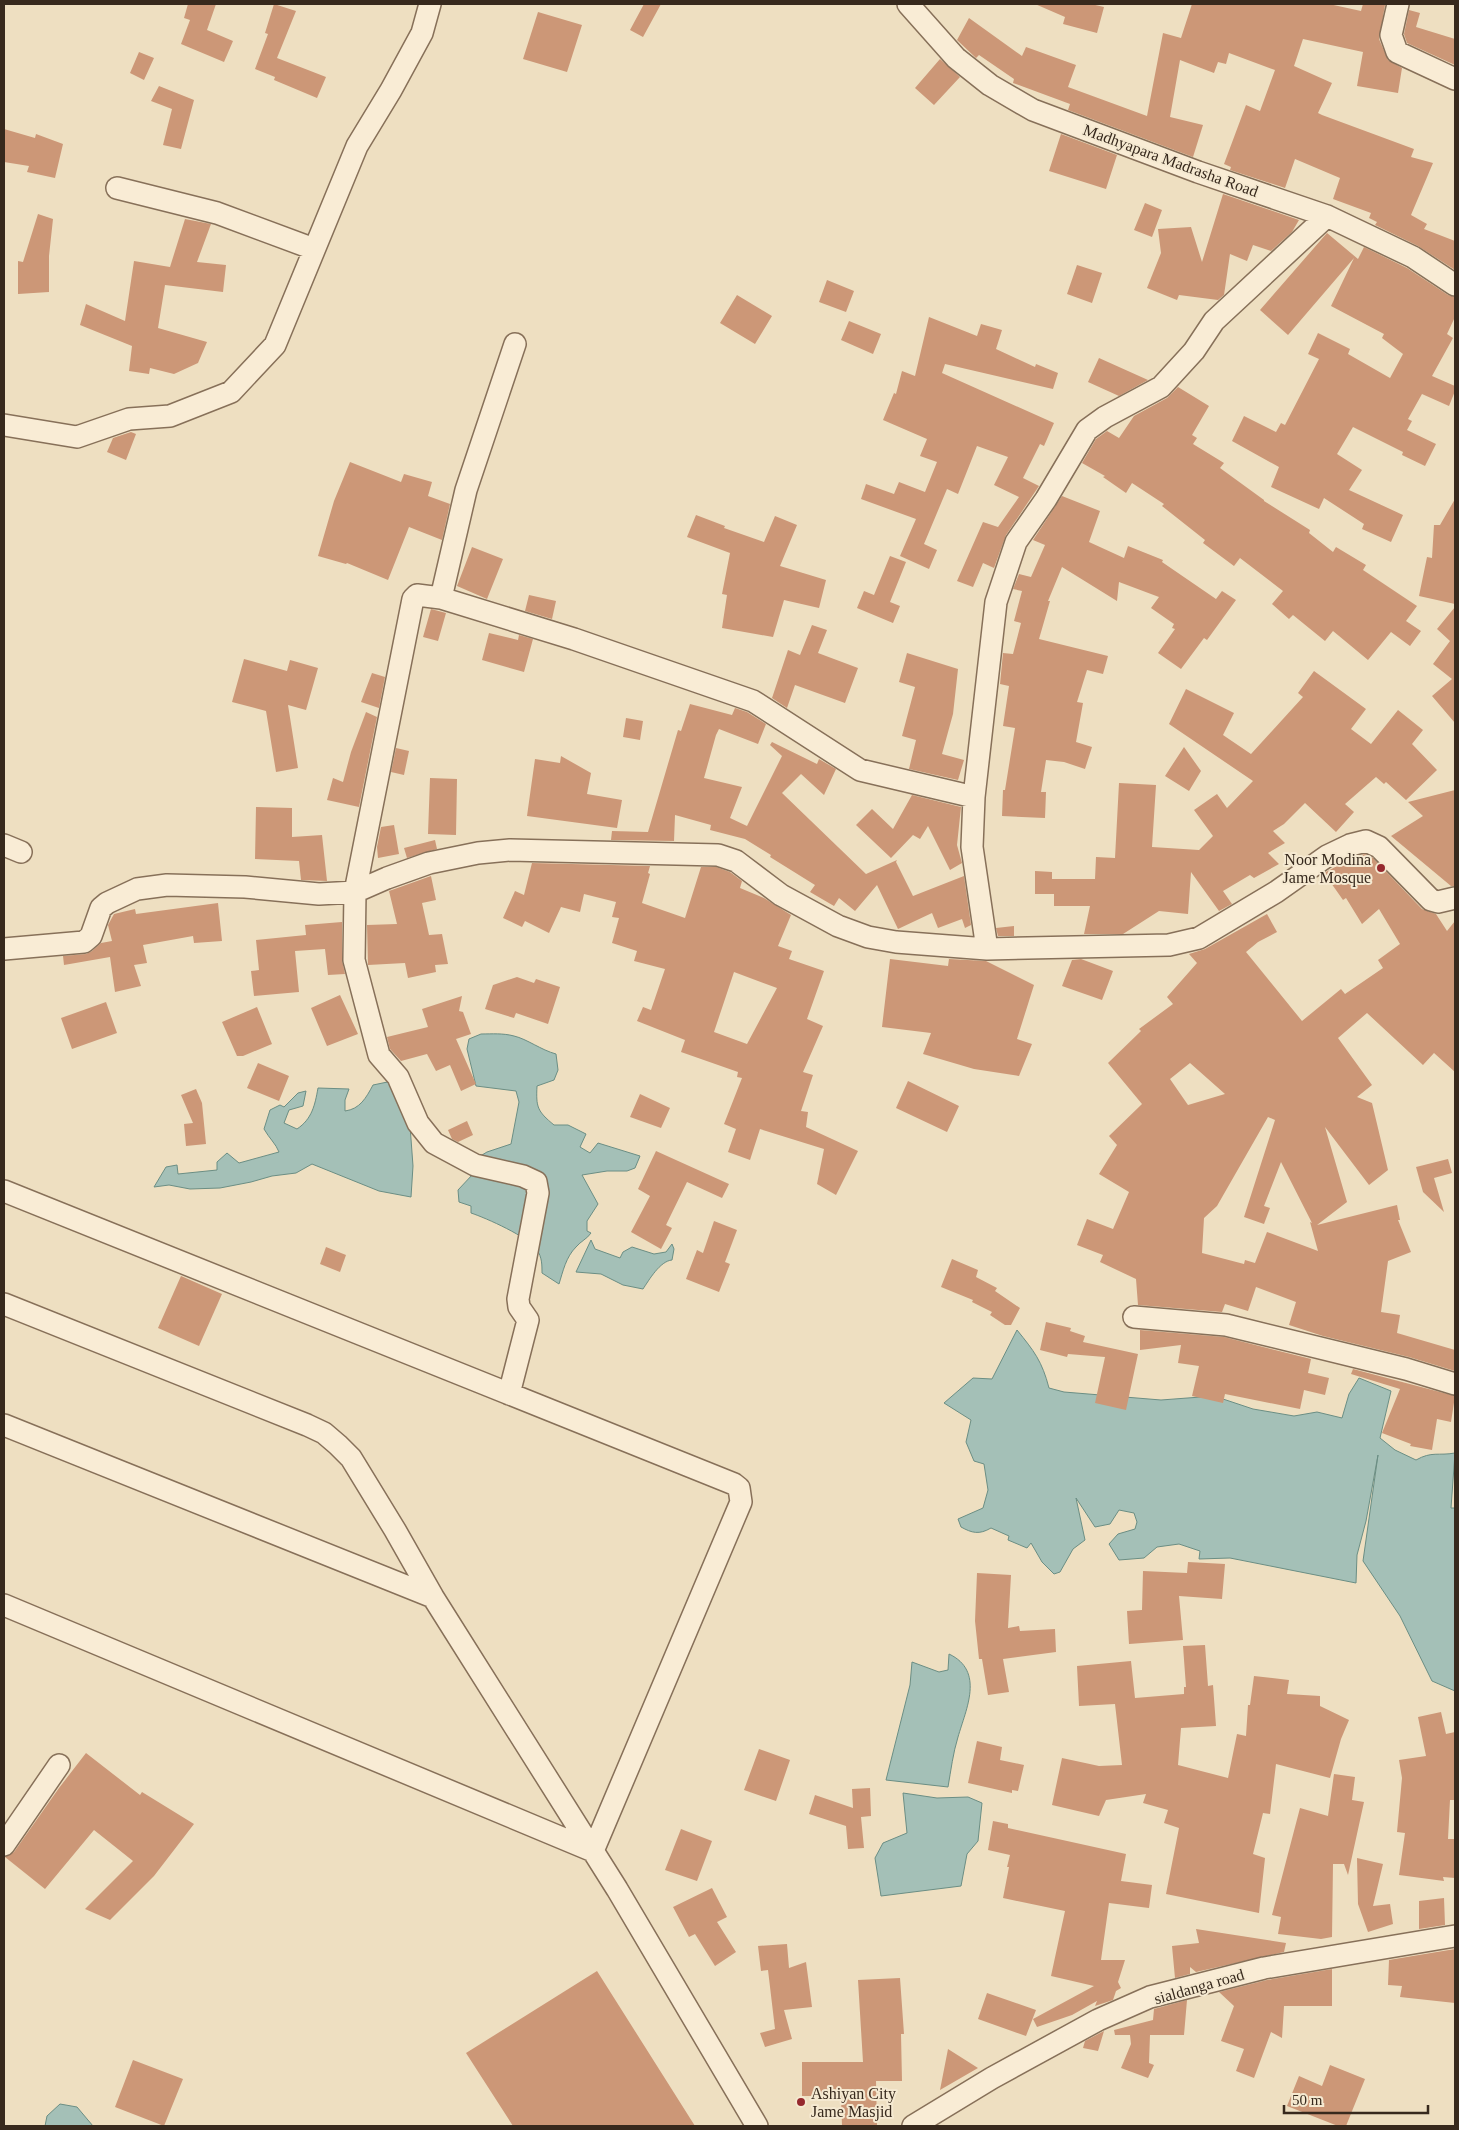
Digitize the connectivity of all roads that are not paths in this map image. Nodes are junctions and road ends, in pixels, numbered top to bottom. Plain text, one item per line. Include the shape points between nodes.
1 (430, 4) edge
2 (908, 4) edge
3 (1398, 4) edge
4 (1455, 79) edge
5 (117, 188) dead end
6 (1327, 216) junction
7 (314, 249) junction
8 (1455, 285) edge
9 (515, 344) dead end
10 (4, 424) edge
11 (441, 598) junction
12 (974, 797) junction
13 (355, 892) junction
14 (1455, 898) edge
15 (4, 949) edge
16 (987, 949) junction
17 (4, 1191) edge
18 (4, 1304) edge
19 (1134, 1317) dead end
20 (1455, 1384) edge
21 (509, 1394) junction
22 (4, 1425) edge
23 (433, 1597) junction
24 (4, 1605) edge
25 (59, 1765) dead end
26 (4, 1845) edge
27 (593, 1851) junction
28 (1455, 1936) edge
29 (756, 2126) edge
30 (912, 2126) edge

1 - 7 street via 422,33 357,146
2 - 6 street, Madhyapara Madrasha Road via 956,58 990,85 1033,110
3 - 4 street via 1391,35 1397,52
5 - 7 street via 217,213
6 - 8 street, Madhyapara Madrasha Road via 1413,257
6 - 12 street via 1214,321 1194,351 1161,387 1087,430 1016,542 996,602
7 - 10 street via 275,345 231,392 170,416 129,419 77,436
9 - 11 street via 466,490
11 - 12 street via 574,639 753,701 860,770
11 - 13 street via 417,595 413,599
12 - 16 street via 972,846
13 - 15 street via 319,894 246,887 167,885 137,889 107,902 101,908 91,936 84,942
13 - 16 street via 429,863 478,853 510,850 718,855 736,861 782,895 838,926 868,937
13 - 21 street via 354,960 379,1055 398,1077 418,1123 434,1143 475,1165 536,1182 538,1193 518,1299 519,1307 528,1320
14 - 16 street via 1438,902 1431,900 1379,847 1366,841 1350,844 1326,856 1276,892 1199,938 1169,945
17 - 21 street
18 - 23 street via 324,1433 350,1458
19 - 20 street via 1226,1325
21 - 27 street via 734,1484 741,1494 742,1502
22 - 23 street
23 - 27 street
24 - 27 street
25 - 26 street
27 - 29 street
28 - 30 street, sialdanga road via 1264,1968 1150,1997 1098,2020 1024,2060

